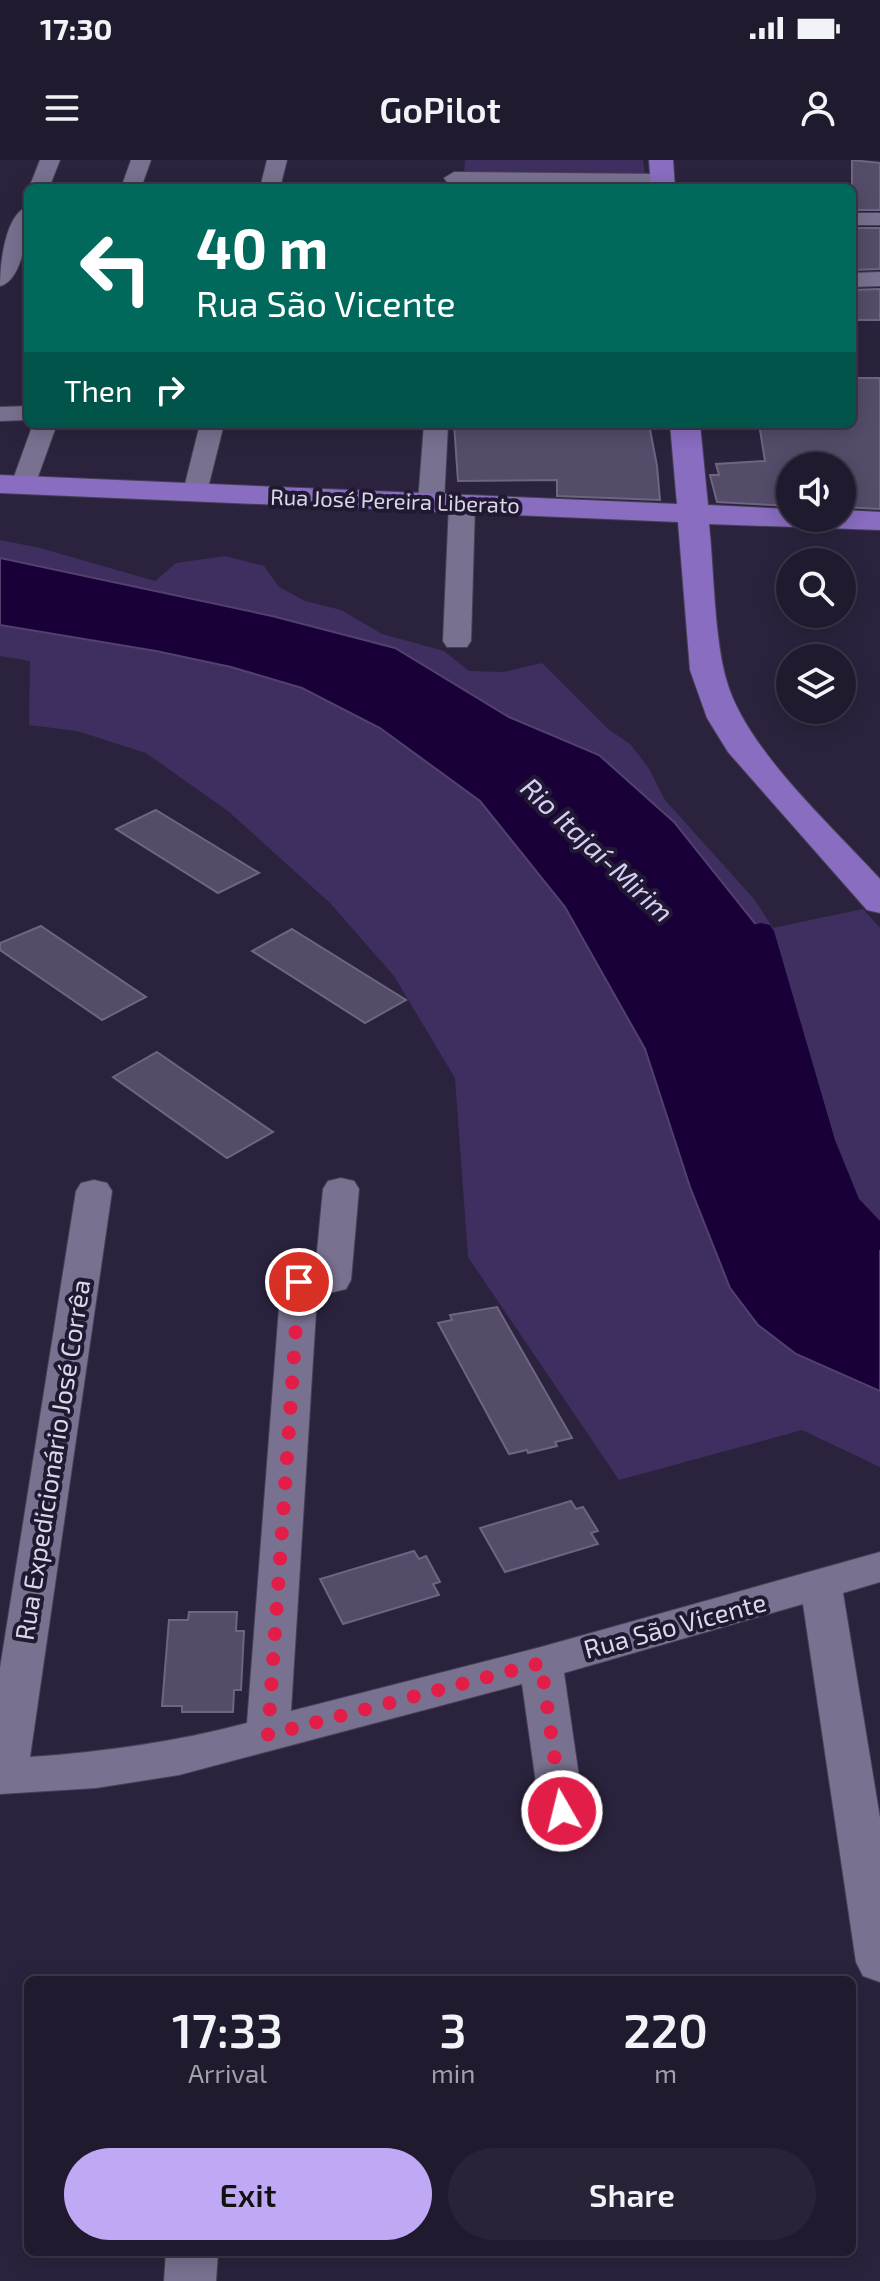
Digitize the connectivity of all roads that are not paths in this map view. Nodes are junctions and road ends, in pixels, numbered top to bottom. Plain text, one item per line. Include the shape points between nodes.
1 (50, 160) edge
2 (141, 160) edge
3 (277, 160) edge
4 (454, 175) edge
5 (662, 176) edge
6 (41, 184) edge
7 (132, 184) edge
8 (271, 184) edge
9 (856, 219) edge
10 (880, 219) edge
11 (24, 222) edge
12 (0, 279) edge
13 (880, 279) edge
14 (856, 280) edge
15 (24, 413) edge
16 (0, 414) edge
17 (43, 428) edge
18 (211, 428) edge
19 (436, 428) edge
20 (685, 428) edge
21 (11, 484) edge
22 (195, 492) junction
23 (431, 502) junction
24 (462, 504) junction
25 (693, 513) junction
26 (776, 517) edge
27 (856, 520) edge
28 (880, 521) edge
29 (457, 641) dead end
30 (880, 902) edge
31 (341, 1189) dead end
32 (94, 1191) dead end
33 (880, 1567) edge
34 (821, 1586) junction
35 (541, 1663) junction
36 (268, 1735) junction
37 (3, 1776) edge
38 (562, 1811) dead end
39 (880, 1962) edge
40 (192, 2256) edge
41 (190, 2281) edge

1 - 6 street
2 - 7 street
3 - 8 street
4 - 5 street
9 - 10 street
11 - 12 street
13 - 14 street
15 - 16 street
17 - 21 street
18 - 22 street
19 - 23 street
20 - 25 main road
21 - 22 main road, Rua José Pereira Liberato
22 - 23 main road, Rua José Pereira Liberato
23 - 24 main road, Rua José Pereira Liberato
24 - 25 main road, Rua José Pereira Liberato
24 - 29 street
25 - 26 main road, Rua José Pereira Liberato
25 - 30 main road via 707,670 723,717 762,772
27 - 28 main road
31 - 36 street via 333,1280 322,1285 299,1282
32 - 37 street, Rua Expedicionário José Corrêa
33 - 34 street, Rua São Vicente
34 - 35 street, Rua São Vicente
34 - 39 street
35 - 36 street, Rua São Vicente
35 - 38 street
36 - 37 street, Rua São Vicente via 165,1760
40 - 41 street

